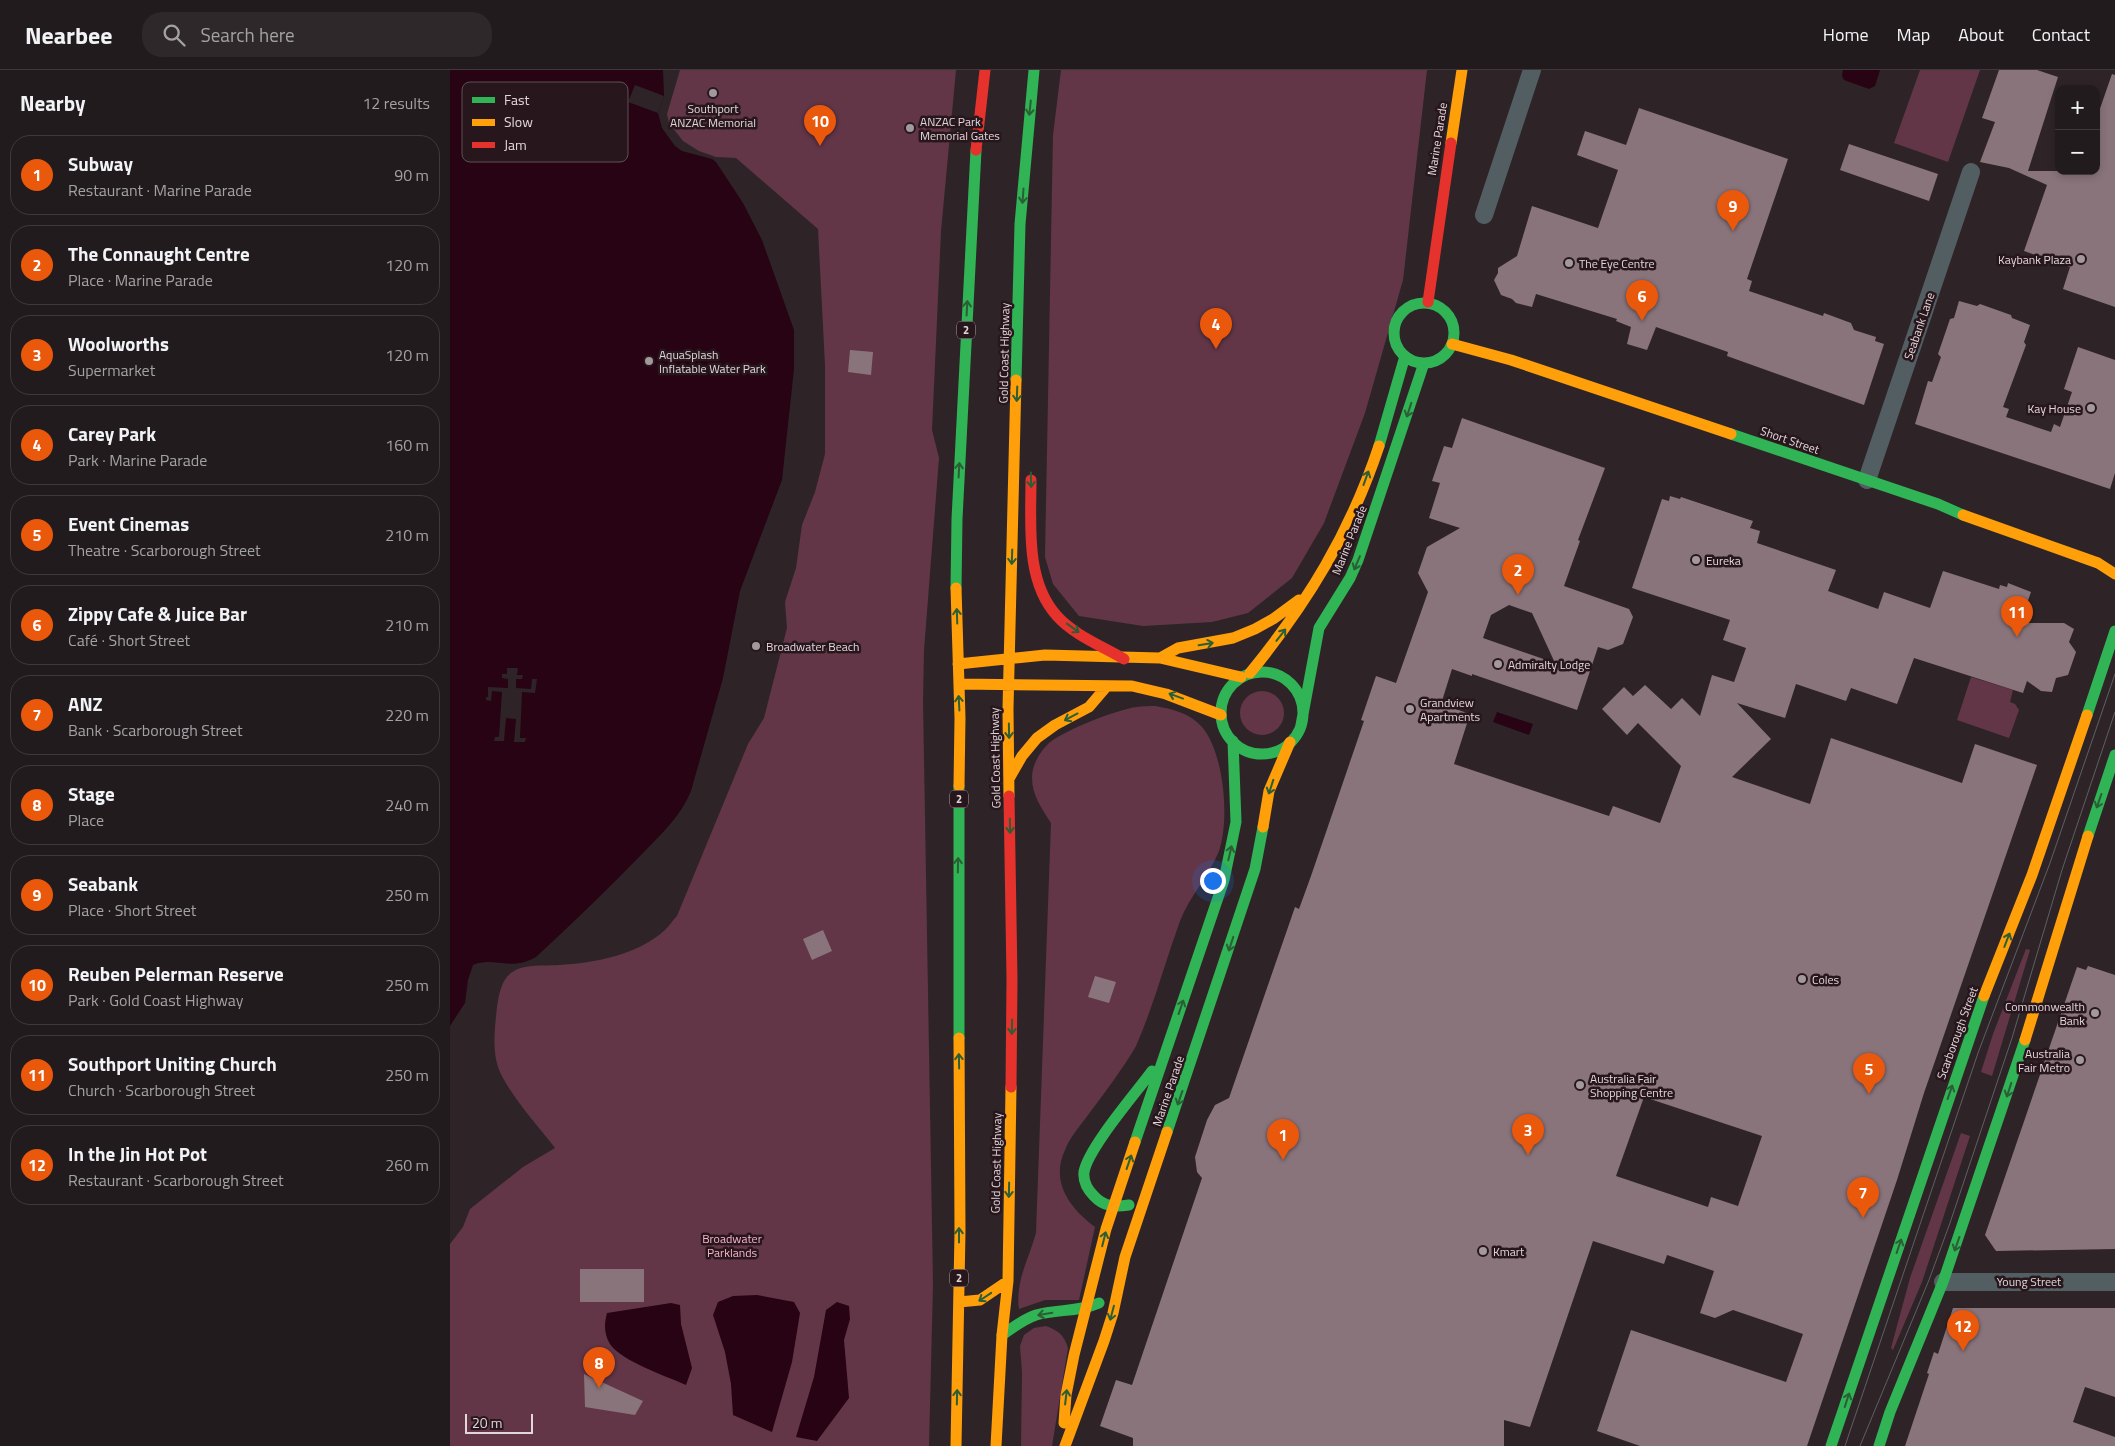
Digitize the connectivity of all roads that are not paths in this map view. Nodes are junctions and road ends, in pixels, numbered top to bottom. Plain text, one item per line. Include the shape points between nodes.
1 (985, 70) edge
2 (1034, 70) edge
3 (1462, 70) edge
4 (1532, 70) edge
5 (1971, 172) dead end
6 (1484, 215) dead end
7 (1428, 302) junction
8 (1452, 344) junction
9 (1019, 346) junction
10 (1405, 356) junction
11 (1424, 363) junction
12 (1027, 370) dead end
13 (1031, 465) dead end
14 (1867, 480) junction
15 (2115, 574) edge
16 (1311, 591) junction
17 (2115, 631) edge
18 (1010, 658) junction
19 (1160, 658) junction
20 (1124, 659) junction
21 (958, 664) junction
22 (1246, 675) junction
23 (958, 684) junction
24 (1009, 686) junction
25 (1108, 686) junction
26 (1221, 715) junction
27 (1301, 725) junction
28 (1233, 741) junction
29 (1290, 742) junction
30 (2115, 755) edge
31 (1010, 777) junction
32 (1165, 1053) junction
33 (1145, 1201) junction
34 (1114, 1208) junction
35 (1122, 1265) junction
36 (1008, 1281) junction
37 (1944, 1282) junction
38 (2115, 1282) edge
39 (959, 1302) junction
40 (1086, 1309) junction
41 (1002, 1335) junction
42 (956, 1446) edge
43 (996, 1446) edge
44 (1064, 1446) edge
45 (1831, 1446) edge
46 (1879, 1446) edge

21 -> 1 main road, 2 via 956,519 976,150
2 -> 9 main road, Gold Coast Highway via 1020,224
3 - 7 main road, Marine Parade
4 - 6 street
5 - 14 street, Seabank Lane
7 - 8 main road via 1438,305 1448,314 1455,335
7 - 10 main road via 1402,311 1394,324 1394,340
8 - 11 main road via 1445,356
8 - 14 main road, Short Street via 1510,360
9 - 12 main road
9 -> 18 main road, Gold Coast Highway
10 - 11 main road
16 -> 10 main road, Marine Parade via 1354,511 1389,414
11 -> 27 main road, Marine Parade via 1358,560 1319,628
13 -> 20 main road via 1034,563 1041,594 1055,615 1075,631
14 - 15 main road, Short Street via 2098,564
19 -> 16 main road via 1178,648 1233,638 1255,629
22 -> 16 main road, Marine Parade via 1284,631
45 -> 17 main road, Scarborough Street via 1978,1012 2032,875
18 - 20 main road via 1045,655
18 - 21 main road
18 - 24 main road, Gold Coast Highway
19 - 20 main road
19 - 22 main road
21 - 23 main road, 2
22 - 26 main road via 1232,684 1226,693
22 - 27 main road via 1263,672 1286,680 1301,700
23 - 24 main road
39 -> 23 main road, 2
24 - 25 main road
24 -> 31 main road, Gold Coast Highway
26 -> 25 main road via 1150,688
25 -> 31 main road via 1089,707 1037,738
26 - 28 main road via 1227,734
27 - 29 main road
28 - 29 main road via 1255,753 1280,750
32 -> 28 main road, Marine Parade via 1224,880 1232,846 1236,822
29 -> 33 main road, Marine Parade via 1269,791 1255,870
30 -> 37 main road
31 -> 36 main road, Gold Coast Highway via 1012,979
34 -> 32 main road, Marine Parade
32 - 34 main road via 1085,1165 1087,1188 1098,1200
33 - 34 main road
33 - 35 main road, Marine Parade
40 -> 34 main road, Marine Parade
35 - 40 main road via 1104,1299
35 -> 44 main road, Marine Parade via 1104,1341
36 -> 39 main road via 979,1302
36 - 41 main road, Gold Coast Highway
37 - 38 street, Young Street
37 - 46 main road
42 -> 39 main road, 2
40 -> 41 main road via 1038,1315 1023,1320
44 -> 40 main road, Marine Parade via 1066,1395
41 - 43 main road, Gold Coast Highway

